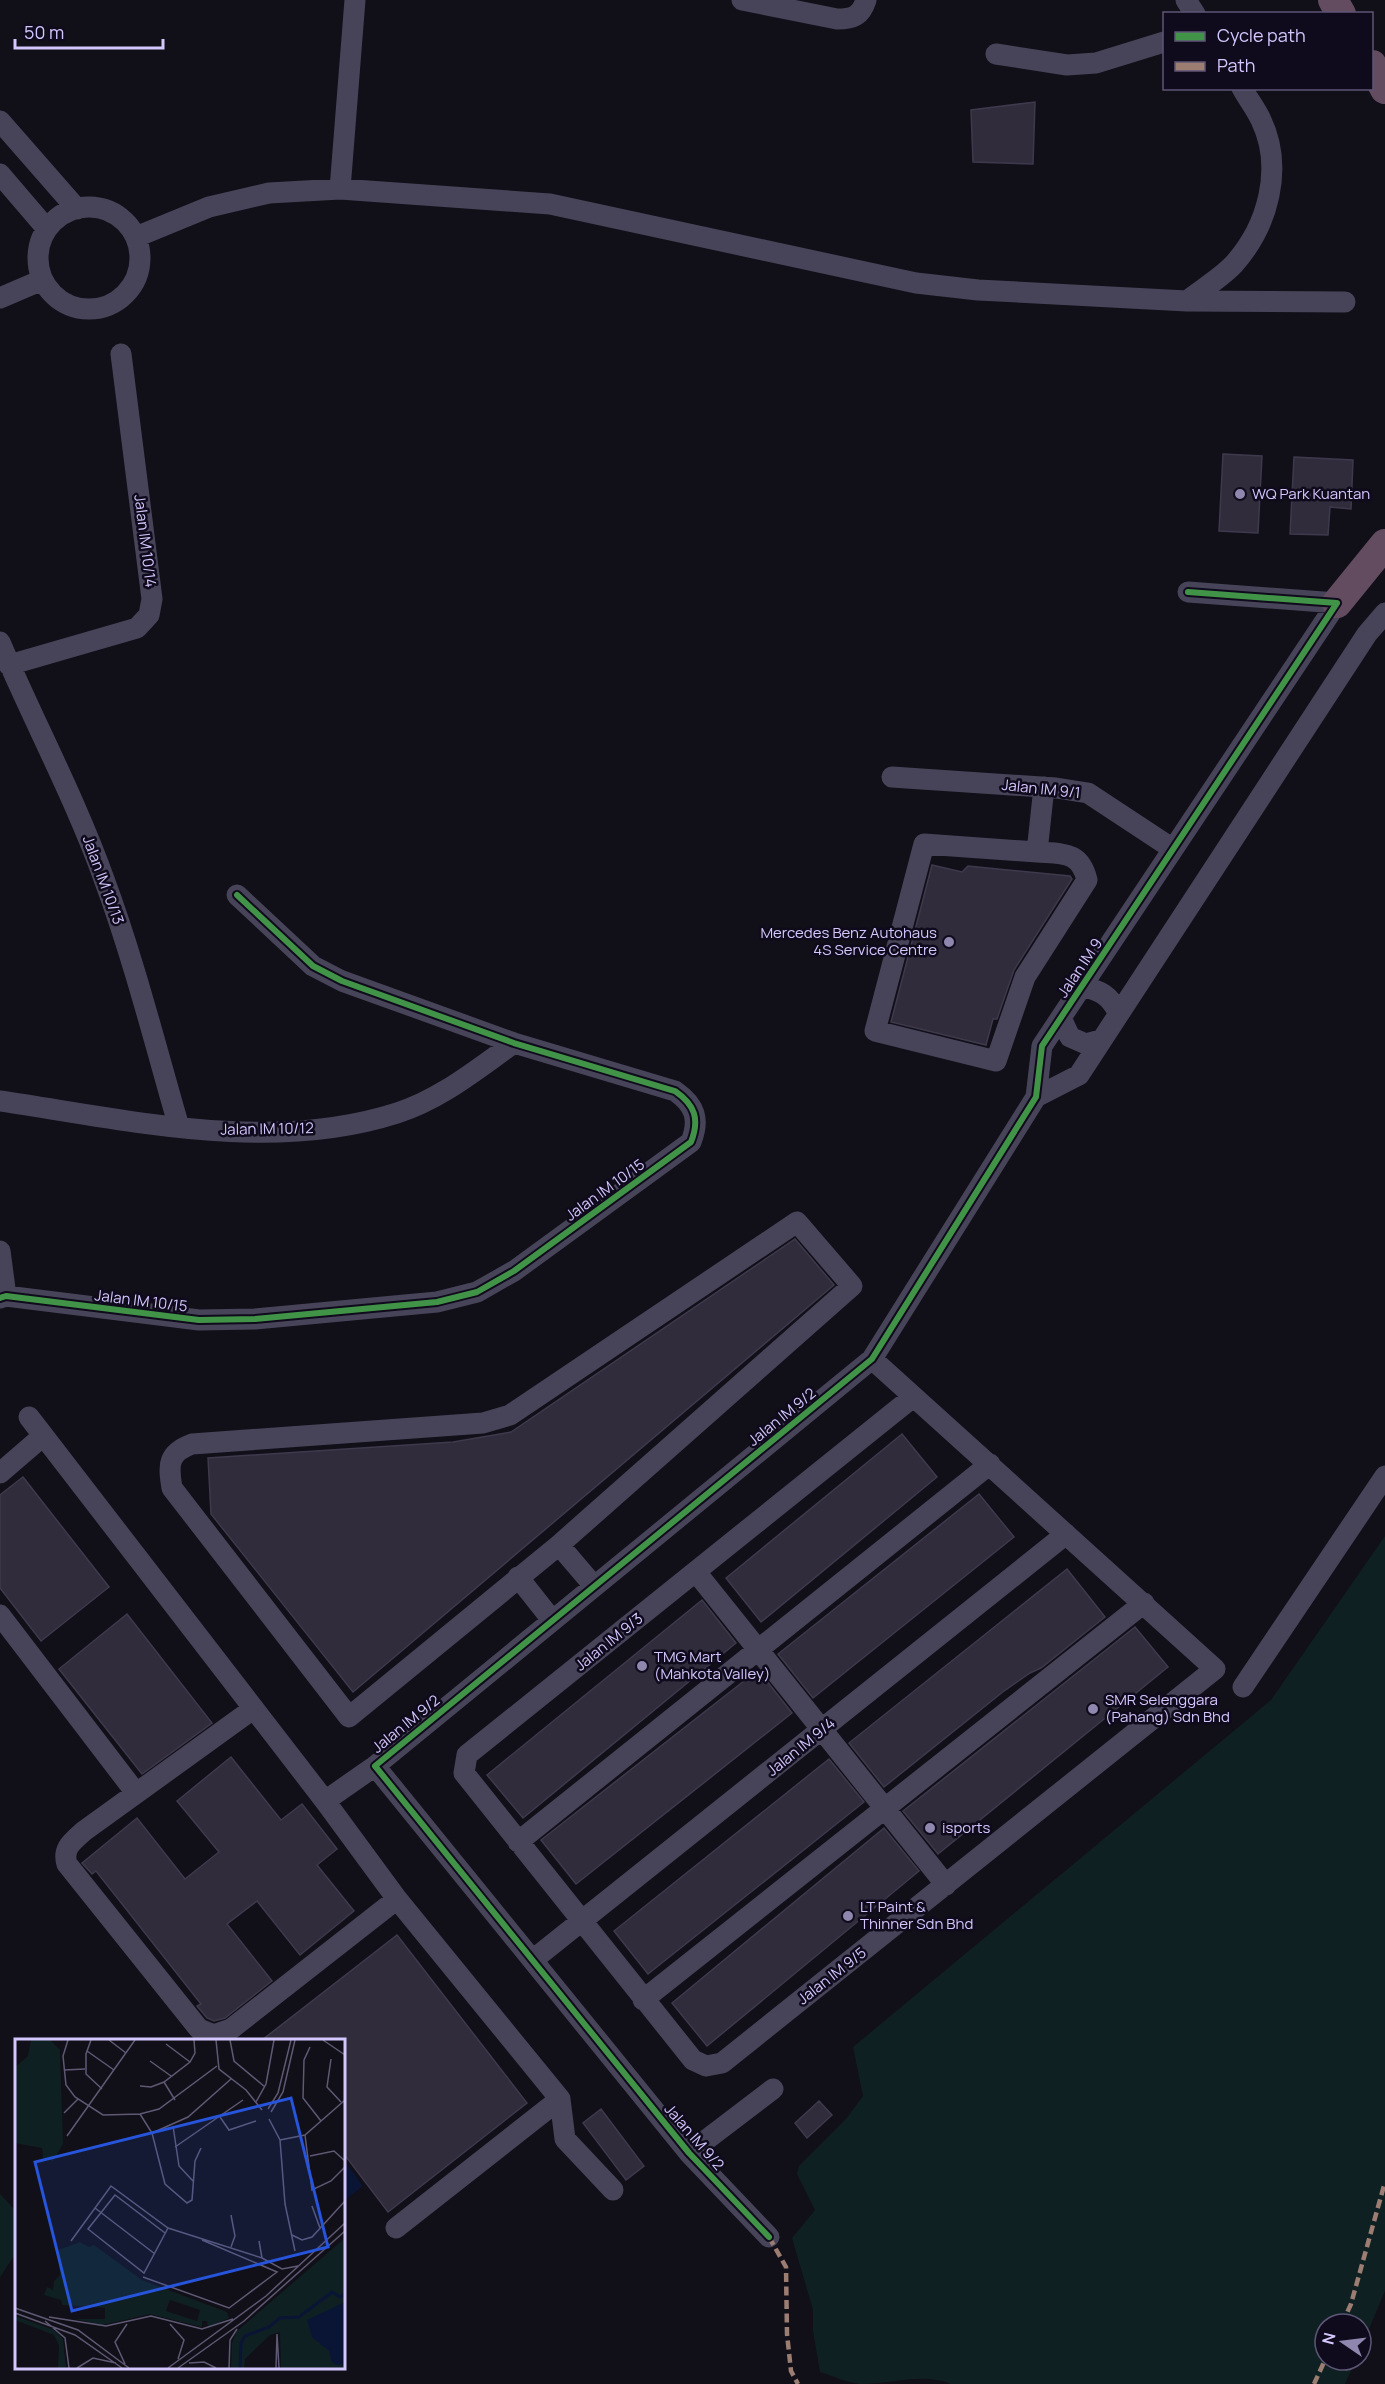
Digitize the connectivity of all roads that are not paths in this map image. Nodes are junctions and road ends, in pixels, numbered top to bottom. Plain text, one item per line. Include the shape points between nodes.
1 (355, 0) edge
2 (742, 0) edge
3 (866, 0) edge
4 (1163, 42) edge
5 (996, 54) dead end
6 (1373, 68) edge
7 (1385, 89) edge
8 (1243, 90) edge
9 (0, 121) edge
10 (0, 174) edge
11 (340, 189) junction
12 (77, 209) junction
13 (47, 229) junction
14 (136, 237) junction
15 (42, 280) junction
16 (0, 298) edge
17 (1187, 301) junction
18 (1345, 302) dead end
19 (122, 354) dead end
20 (1385, 544) edge
21 (1188, 592) dead end
22 (1337, 603) junction
23 (1385, 613) edge
24 (0, 642) edge
25 (9, 665) junction
26 (892, 777) dead end
27 (1044, 787) junction
28 (1173, 849) junction
29 (1037, 852) junction
30 (237, 896) dead end
31 (1082, 986) junction
32 (1118, 1012) junction
33 (1061, 1018) junction
34 (1101, 1040) junction
35 (514, 1043) junction
36 (1036, 1097) junction
37 (0, 1101) edge
38 (179, 1127) junction
39 (0, 1251) edge
40 (3, 1297) edge
41 (872, 1359) junction
42 (913, 1397) junction
43 (29, 1417) dead end
44 (43, 1436) junction
45 (990, 1464) junction
46 (0, 1473) edge
47 (1385, 1476) edge
48 (1066, 1534) junction
49 (559, 1545) junction
50 (696, 1572) junction
51 (518, 1577) junction
52 (594, 1586) junction
53 (1144, 1604) junction
54 (0, 1615) edge
55 (552, 1620) junction
56 (758, 1650) junction
57 (1243, 1687) dead end
58 (253, 1709) junction
59 (822, 1730) junction
60 (375, 1766) junction
61 (136, 1793) junction
62 (325, 1801) junction
63 (885, 1808) junction
64 (518, 1842) junction
65 (946, 1885) junction
66 (397, 1899) junction
67 (582, 1923) junction
68 (534, 1959) junction
69 (643, 2000) junction
70 (773, 2089) dead end
71 (560, 2099) junction
72 (689, 2153) junction
73 (613, 2190) dead end
74 (396, 2228) dead end
75 (769, 2237) dead end

1 - 11 street
2 - 3 street via 837,19 852,19 863,10
4 - 5 street via 1096,63 1067,65
6 - 7 highway
8 - 17 street via 1262,120 1270,149 1272,179 1266,209 1254,239 1232,266
9 - 12 street
10 - 13 street
11 - 14 street via 269,193 209,207
11 - 17 street via 550,204 915,283
12 - 13 street via 60,216
12 - 14 street via 94,207 112,212
13 - 15 street via 38,262
14 - 15 street via 140,260 135,282 120,300 99,309 76,309 56,298
15 - 16 street
17 - 18 street
19 - 25 street, Jalan IM 10/14 via 152,599 149,615 137,628
20 - 22 highway
21 - 22 street
22 - 28 street, Jalan IM 9
23 - 32 street via 1366,634
24 - 25 street, Jalan IM 10/13
25 - 38 street, Jalan IM 10/13 via 84,826 104,879
26 - 27 street, Jalan IM 9/1
27 - 28 street, Jalan IM 9/1 via 1088,793
27 - 29 street
28 - 31 street, Jalan IM 9
29 - 29 street via 1071,855 1084,867 1088,880 1025,977 996,1061 875,1031 924,844
30 - 35 street, Jalan IM 10/15 via 313,966 342,981
31 - 32 street via 1099,990 1110,998
31 - 33 street, Jalan IM 9
32 - 34 street
33 - 34 street via 1070,1037 1086,1044
33 - 36 street, Jalan IM 9 via 1042,1046
34 - 36 street via 1079,1075
35 - 38 street, Jalan IM 10/12 via 447,1091 399,1113 347,1126 247,1132
35 - 40 street, Jalan IM 10/15 via 675,1091 689,1101 696,1129 691,1142 673,1156 514,1271 477,1292 437,1302 222,1320 154,1316
36 - 41 street, Jalan IM 9
37 - 38 street, Jalan IM 10/12
39 - 40 street
41 - 42 street
41 - 52 street, Jalan IM 9/2
42 - 45 street
42 - 50 street, Jalan IM 9/3
43 - 44 street
44 - 46 street
44 - 58 street
45 - 48 street
45 - 56 street
47 - 57 street
48 - 53 street
48 - 59 street, Jalan IM 9/4
49 - 51 street
49 - 51 street via 852,1286 797,1222 510,1415 483,1422 192,1444 179,1449 172,1458 172,1488 349,1718
49 - 52 street
50 - 56 street
50 - 64 street, Jalan IM 9/3 via 467,1755 464,1773
51 - 55 street
52 - 55 street, Jalan IM 9/2
53 - 63 street
53 - 65 street, Jalan IM 9/5 via 1215,1669
54 - 61 street
55 - 60 street, Jalan IM 9/2
56 - 59 street
56 - 64 street
58 - 61 street
58 - 62 street
59 - 63 street
59 - 67 street, Jalan IM 9/4
60 - 62 street
60 - 68 street, Jalan IM 9/2
61 - 66 street via 84,1831 67,1846 64,1856 199,2029 214,2036 231,2029
62 - 66 street
63 - 65 street
63 - 69 street
64 - 67 street, Jalan IM 9/3
65 - 69 street, Jalan IM 9/5 via 722,2063 706,2066 693,2060
66 - 71 street
67 - 68 street, Jalan IM 9/4
67 - 69 street, Jalan IM 9/5
68 - 72 street, Jalan IM 9/2
70 - 72 street
71 - 73 street via 565,2139
71 - 74 street
72 - 75 street, Jalan IM 9/2

